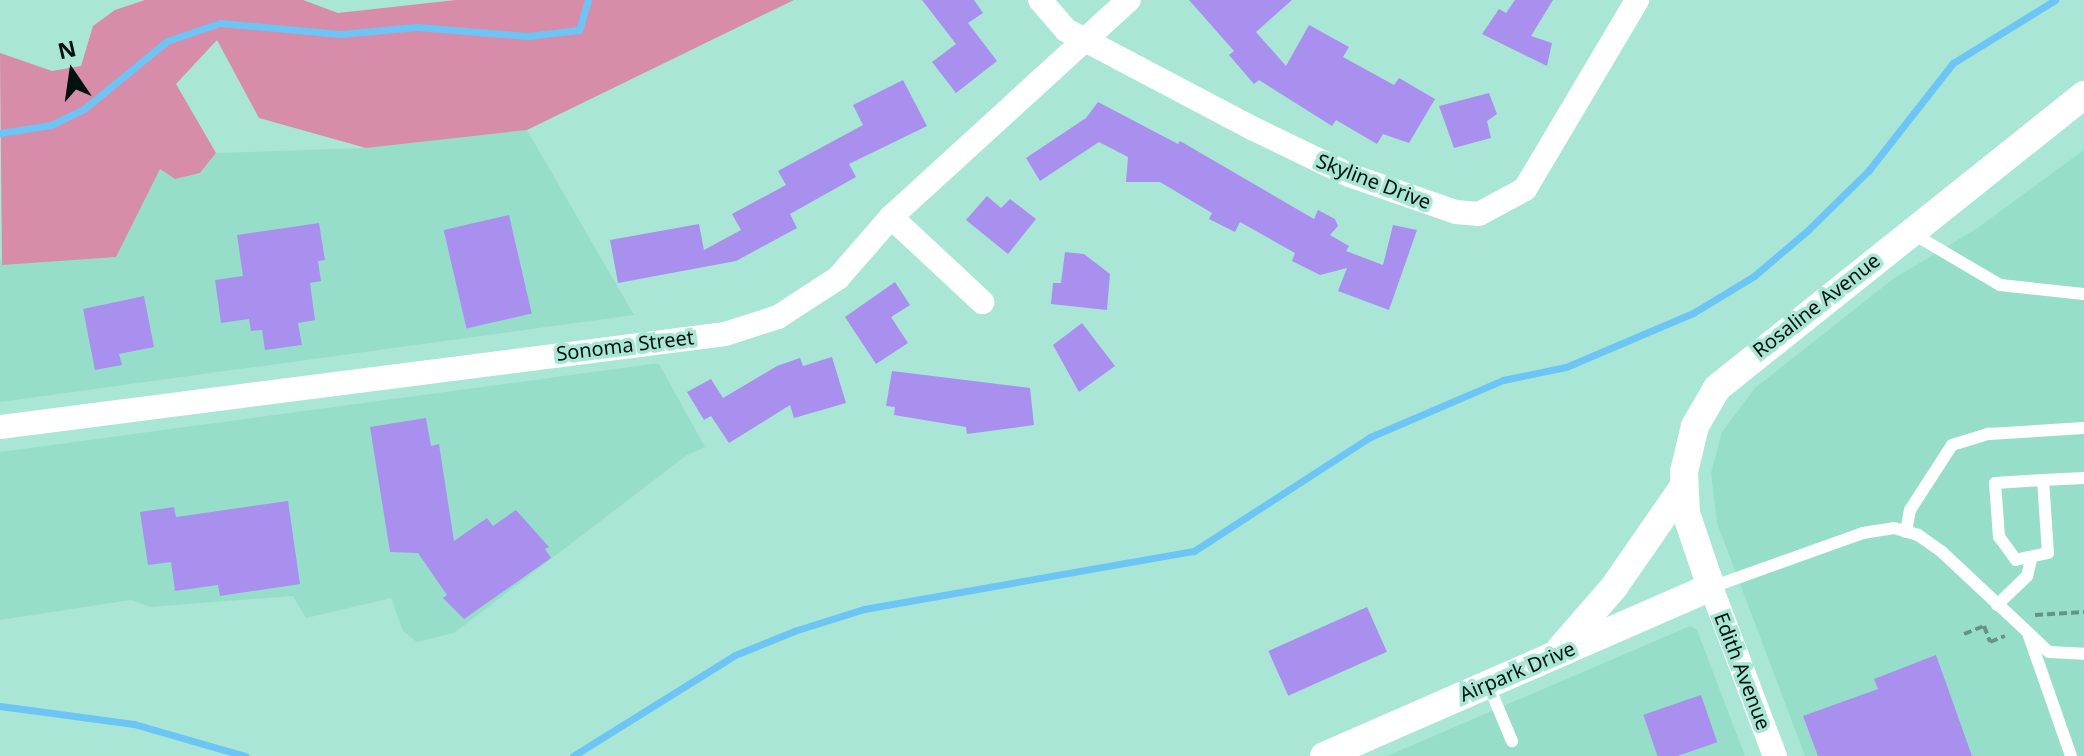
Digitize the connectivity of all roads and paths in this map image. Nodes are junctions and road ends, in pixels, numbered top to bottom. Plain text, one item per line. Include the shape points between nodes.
1 (1040, 0) edge
2 (1129, 0) edge
3 (1637, 0) edge
4 (1085, 38) junction
5 (2084, 95) edge
6 (891, 217) junction
7 (1910, 232) junction
8 (2084, 294) edge
9 (982, 302) dead end
10 (0, 427) edge
11 (2084, 428) edge
12 (2084, 478) edge
13 (2043, 480) junction
14 (1684, 486) junction
15 (1906, 532) junction
16 (2031, 560) junction
17 (1711, 587) junction
18 (1997, 605) junction
19 (1964, 634) dead end
20 (2005, 636) dead end
21 (2029, 636) junction
22 (2084, 654) edge
23 (1553, 656) junction
24 (1488, 684) junction
25 (1512, 741) dead end
26 (1324, 756) edge
27 (1775, 756) edge
28 (2071, 756) edge

1 - 4 street, Skyline Drive via 1066,30
2 - 4 street, Sonoma Street
3 - 4 street, Skyline Drive via 1525,189 1479,214 1456,212 1349,175
4 - 6 street, Sonoma Street
5 - 7 street, Rosaline Avenue
6 - 9 street
6 - 10 street, Sonoma Street via 848,267 815,295 778,317 725,334
7 - 8 lane via 2000,285
7 - 14 street, Rosaline Avenue via 1717,388 1690,441
11 - 15 lane via 1989,434 1952,445 1910,510
12 - 13 lane
13 - 16 lane via 2048,553
13 - 16 lane via 1995,483 1999,537 2016,560
14 - 17 street, Rosaline Avenue via 1686,513
14 - 23 street via 1614,587
15 - 17 lane via 1863,533
15 - 18 lane via 1942,552
16 - 18 lane via 2027,576
17 - 23 street, Airpark Drive
17 - 27 street, Edith Avenue
18 - 21 lane
19 - 20 path via 1984,626 1990,642
21 - 22 lane via 2049,652
21 - 28 lane
23 - 24 street, Airpark Drive
24 - 25 lane
24 - 26 street, Airpark Drive

